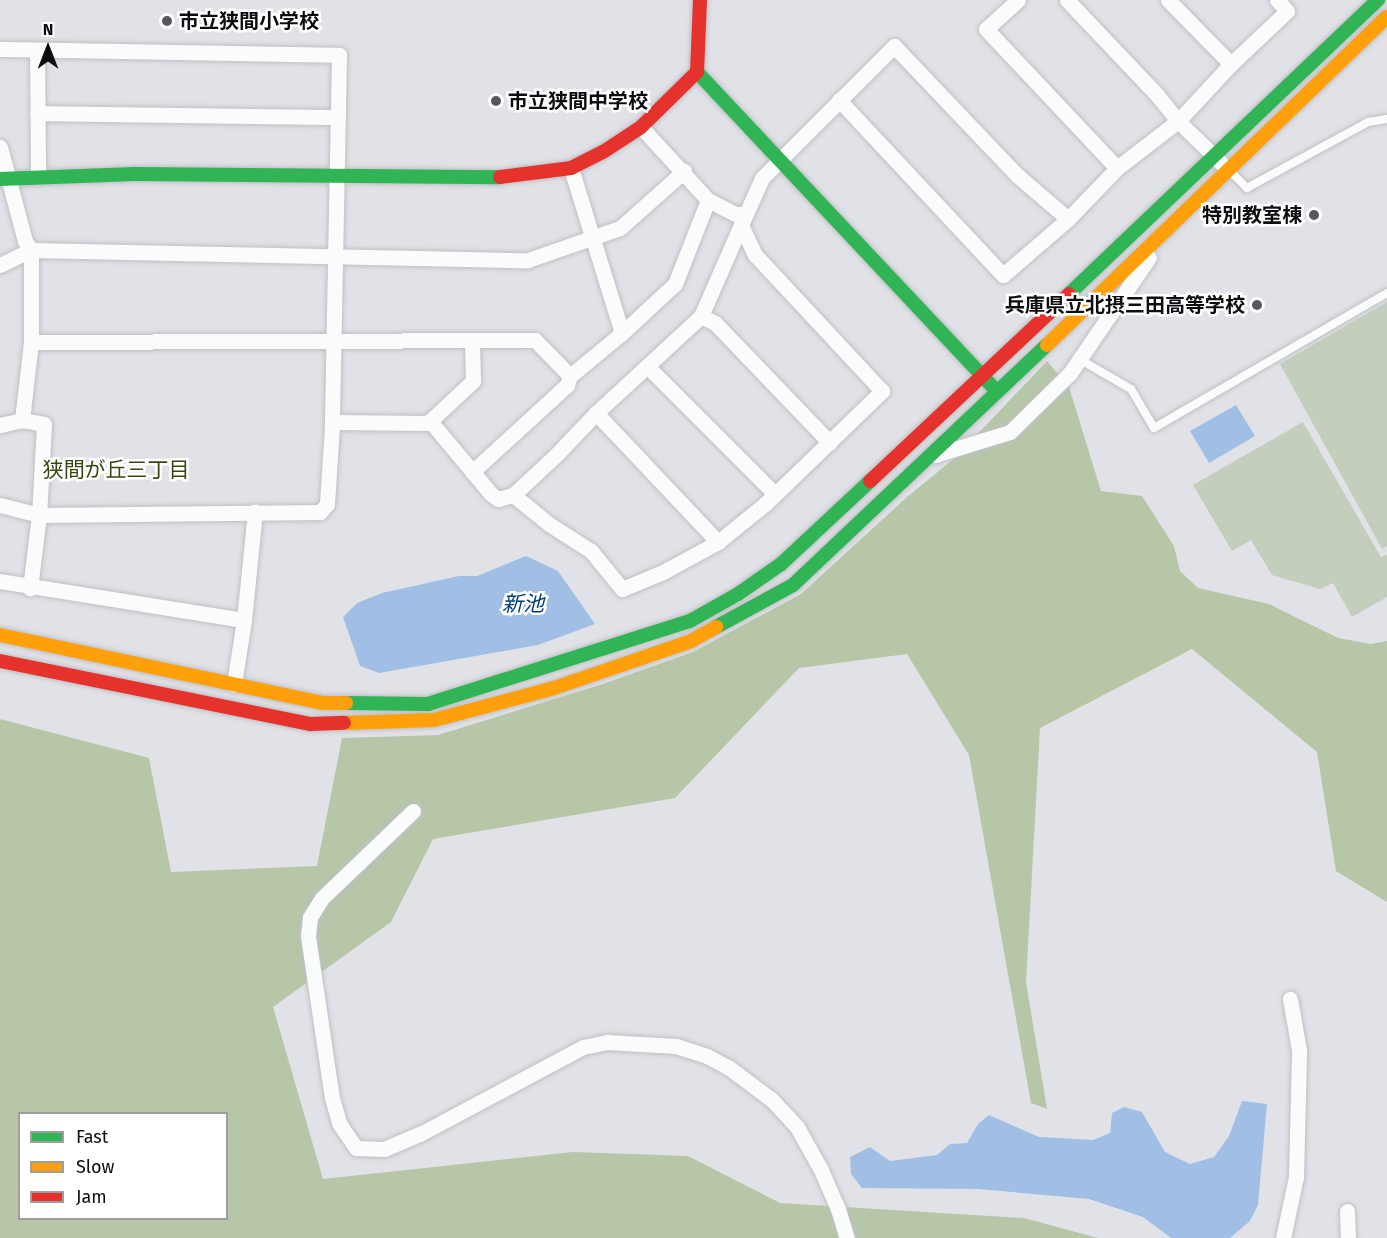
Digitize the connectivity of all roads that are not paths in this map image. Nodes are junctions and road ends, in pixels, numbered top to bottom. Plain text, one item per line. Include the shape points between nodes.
1 (700, 0) edge
2 (1018, 0) edge
3 (1067, 0) edge
4 (1168, 0) edge
5 (1277, 0) edge
6 (1378, 0) edge
7 (1387, 16) edge
8 (0, 49) edge
9 (37, 50) junction
10 (1231, 64) junction
11 (697, 72) junction
12 (839, 99) junction
13 (37, 113) junction
14 (338, 117) junction
15 (1387, 119) edge
16 (1178, 121) junction
17 (641, 127) junction
18 (0, 147) edge
19 (1215, 157) junction
20 (780, 160) junction
21 (571, 168) junction
22 (1117, 168) junction
23 (1228, 169) junction
24 (684, 171) junction
25 (38, 176) junction
26 (338, 177) junction
27 (4, 178) edge
28 (708, 200) junction
29 (1068, 219) junction
30 (743, 220) junction
31 (1169, 227) junction
32 (592, 240) junction
33 (31, 250) junction
34 (336, 257) junction
35 (0, 265) edge
36 (1387, 293) edge
37 (701, 316) junction
38 (622, 333) junction
39 (334, 341) junction
40 (472, 341) junction
41 (31, 342) junction
42 (1079, 359) junction
43 (647, 366) junction
44 (570, 376) junction
45 (981, 376) junction
46 (997, 392) junction
47 (596, 413) junction
48 (22, 420) junction
49 (430, 421) junction
50 (332, 422) junction
51 (0, 425) edge
52 (830, 443) junction
53 (925, 458) junction
54 (472, 472) junction
55 (775, 494) junction
56 (513, 495) junction
57 (0, 506) edge
58 (255, 512) junction
59 (39, 515) junction
60 (718, 542) junction
61 (0, 581) edge
62 (30, 588) junction
63 (244, 620) junction
64 (0, 635) edge
65 (0, 661) edge
66 (234, 684) junction
67 (413, 810) dead end
68 (1290, 999) dead end
69 (1347, 1211) dead end
70 (848, 1238) edge
71 (1283, 1238) edge
72 (1348, 1238) edge

1 - 11 street
2 - 22 street via 986,29
3 - 16 street
4 - 10 street
5 - 10 street via 1287,11
6 - 19 street
7 - 23 street
8 - 9 street
9 - 13 street
9 - 14 street via 339,55
10 - 16 street
11 - 17 street
11 - 20 street
12 - 20 street
12 - 29 street via 894,46 1018,176
12 - 29 street via 1003,275
13 - 14 street
13 - 25 street
14 - 26 street
15 - 23 lane via 1368,122 1247,188
16 - 19 street
16 - 22 street
17 - 21 street
17 - 24 street
18 - 27 street
19 - 23 street
19 - 45 street
20 - 30 street via 762,178
20 - 45 street
21 - 26 street via 494,178
21 - 32 street
22 - 29 street
23 - 31 street
24 - 28 street
24 - 32 street via 620,228
25 - 26 street
25 - 27 street
26 - 34 street
27 - 33 street
28 - 30 street
28 - 38 street via 675,284
30 - 37 street
30 - 52 street via 754,255 882,391
31 - 42 street
31 - 46 street
32 - 34 street via 528,260
32 - 38 street
33 - 34 street
33 - 35 street
33 - 41 street
34 - 39 street
36 - 42 lane via 1154,428 1131,389
37 - 43 street
37 - 52 street via 716,324
38 - 44 street
39 - 40 street
39 - 41 street
39 - 50 street
40 - 44 street via 535,340
40 - 49 street via 473,381
41 - 48 street
42 - 53 street via 1011,432
43 - 47 street
43 - 55 street
44 - 54 street via 567,385
45 - 46 street
45 - 66 street via 781,564 690,621 428,704 322,703
46 - 53 street
47 - 56 street
47 - 60 street
48 - 51 street
48 - 59 street via 44,424
49 - 50 street
49 - 54 street
50 - 58 street via 327,504 320,512
52 - 55 street
53 - 65 street via 793,585 691,641 554,688 434,720 311,724
54 - 56 street via 498,499
55 - 60 street
56 - 60 street via 591,551 622,589
57 - 59 street
58 - 59 street
58 - 63 street
59 - 62 street
61 - 62 street
62 - 63 street
63 - 66 street
64 - 66 street
67 - 70 street via 322,898 310,917 308,936 332,1098 339,1123 356,1148 384,1149 420,1134 583,1047 607,1042 676,1046 728,1067 772,1100 796,1126 830,1189
68 - 71 street via 1299,1050 1296,1177
69 - 72 street

